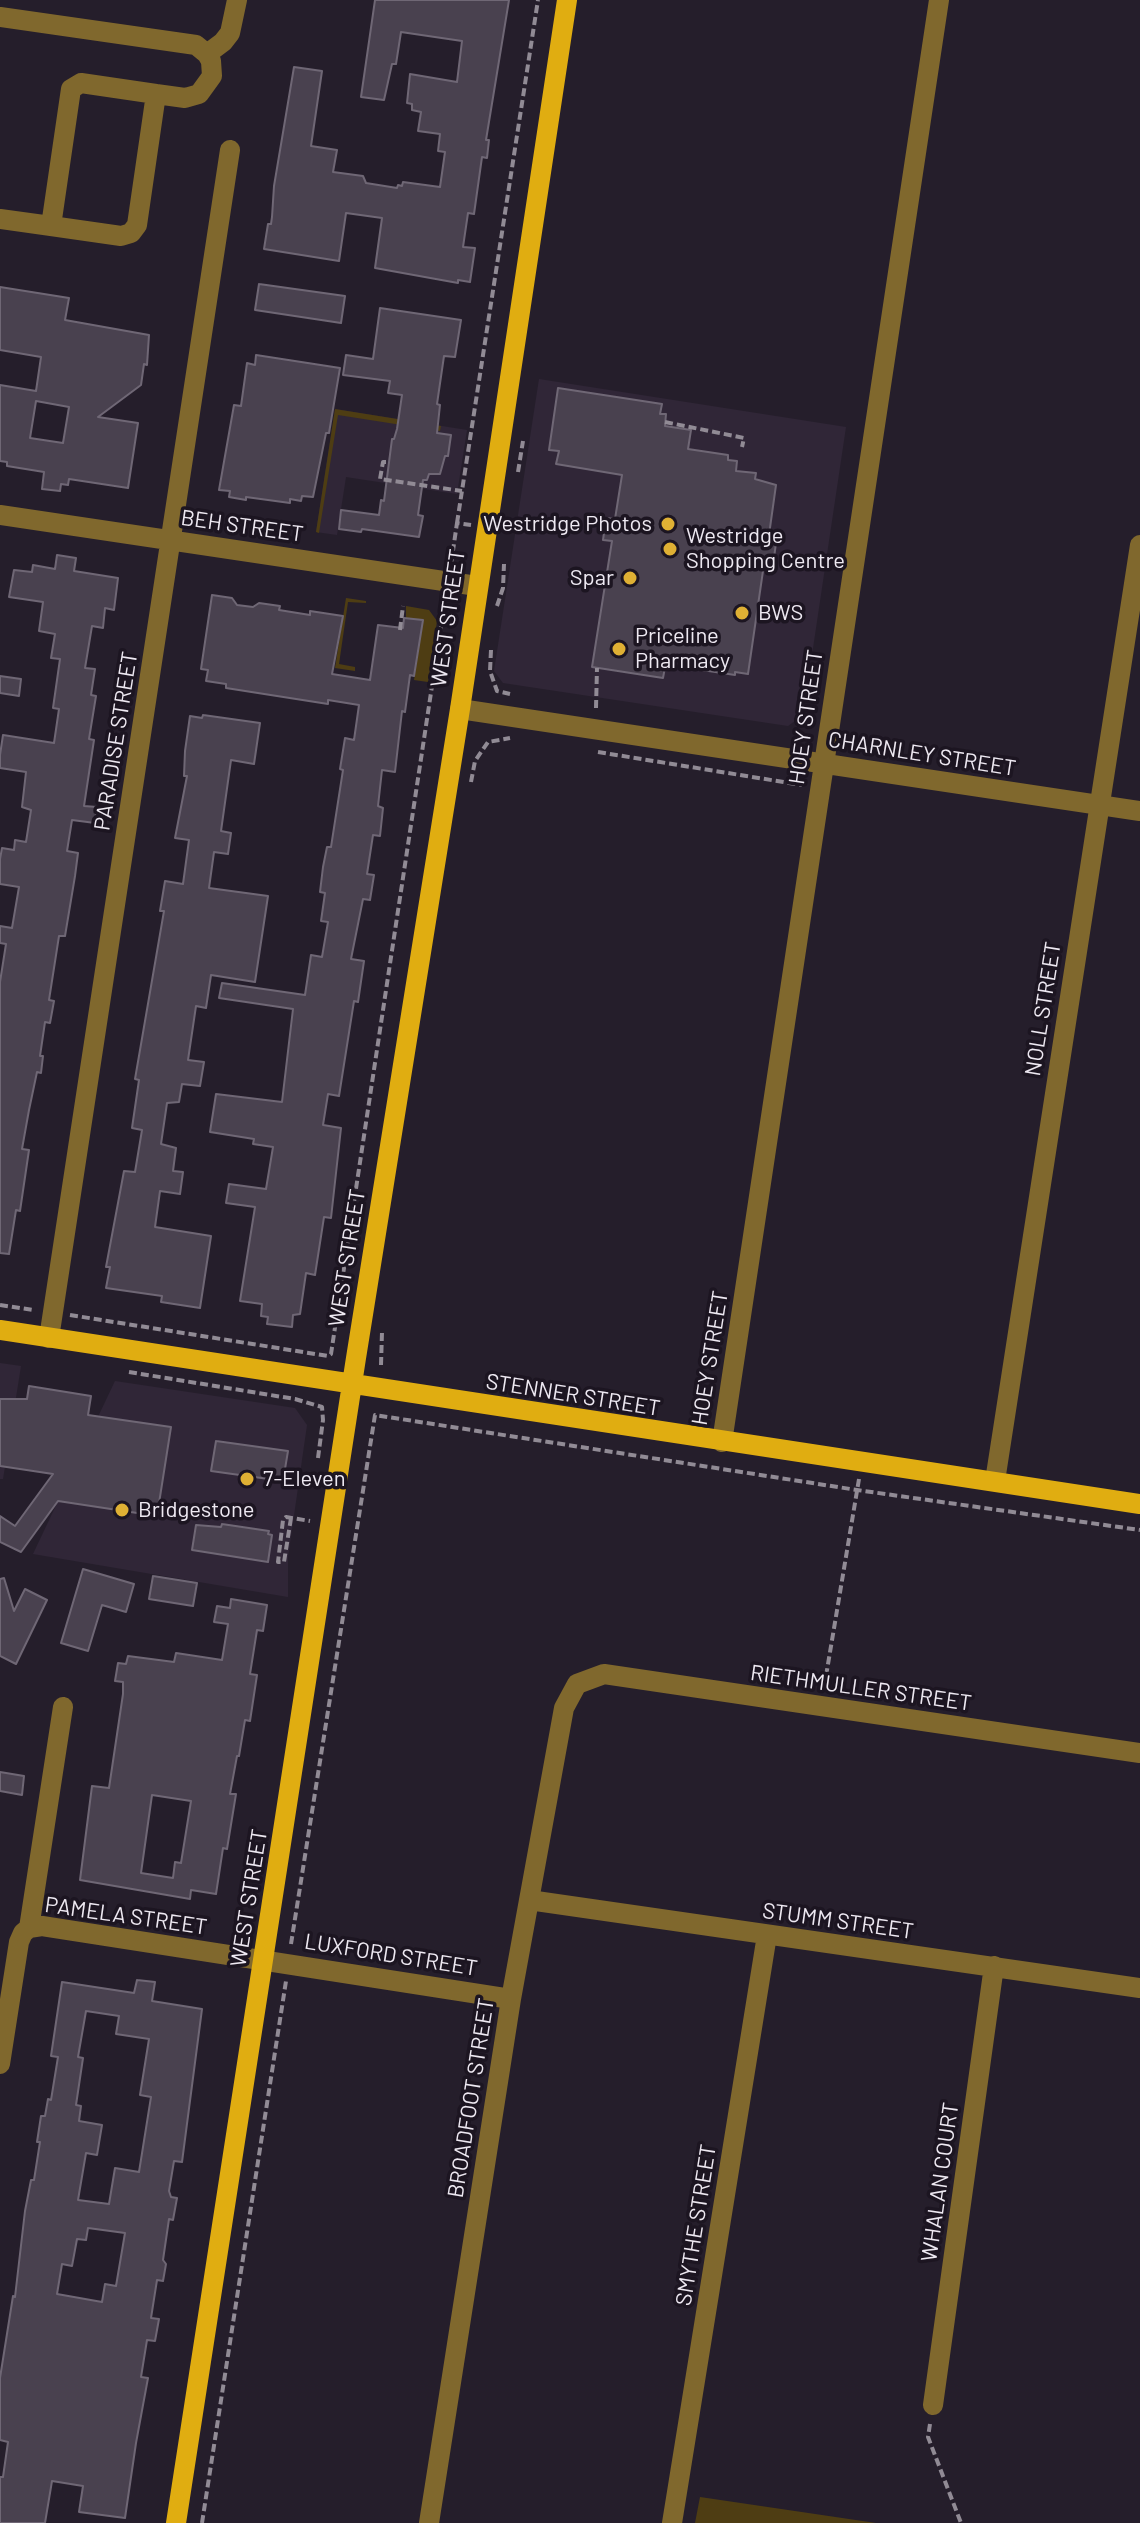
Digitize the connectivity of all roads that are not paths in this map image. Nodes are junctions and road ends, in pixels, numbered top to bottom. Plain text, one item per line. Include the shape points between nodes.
1 (237, 0) edge
2 (567, 0) edge
3 (939, 0) edge
4 (0, 17) edge
5 (207, 54) junction
6 (156, 94) junction
7 (230, 150) dead end
8 (0, 219) edge
9 (51, 226) junction
10 (0, 515) edge
11 (171, 540) junction
12 (1140, 545) edge
13 (477, 586) junction
14 (460, 709) junction
15 (824, 763) junction
16 (1099, 805) junction
17 (1140, 811) edge
18 (0, 1330) edge
19 (49, 1338) junction
20 (352, 1385) junction
21 (722, 1442) junction
22 (995, 1481) junction
23 (1140, 1504) edge
24 (577, 1684) joint
25 (63, 1707) dead end
26 (1140, 1753) edge
27 (529, 1900) junction
28 (29, 1928) junction
29 (767, 1935) junction
30 (264, 1960) junction
31 (994, 1966) junction
32 (1140, 1988) edge
33 (511, 1999) junction
34 (4, 2018) edge
35 (0, 2064) edge
36 (933, 2405) road end
37 (176, 2523) edge
38 (429, 2523) edge
39 (672, 2523) edge

1 - 5 street via 230,33
2 - 13 main road, WEST STREET
3 - 15 street, HOEY STREET
4 - 5 street via 196,45
5 - 6 street via 212,76 199,94
6 - 9 street via 135,230 121,236
6 - 9 street via 81,83 71,89
7 - 11 street, PARADISE STREET
8 - 9 street
10 - 11 street, BEH STREET
11 - 13 street, BEH STREET
11 - 19 street, PARADISE STREET
12 - 16 street, NOLL STREET
13 - 14 main road, WEST STREET
14 - 15 street, CHARNLEY STREET
14 - 20 main road, WEST STREET
15 - 16 street, CHARNLEY STREET
15 - 21 street, HOEY STREET
16 - 17 street, CHARNLEY STREET
16 - 22 street, NOLL STREET
18 - 19 main road, STENNER STREET
19 - 20 main road, STENNER STREET
20 - 21 main road, STENNER STREET
20 - 30 main road, WEST STREET
21 - 22 main road, STENNER STREET
22 - 23 main road, STENNER STREET
24 - 26 street, RIETHMULLER STREET via 604,1674
24 - 27 street, BROADFOOT STREET via 564,1708
25 - 28 street
27 - 29 street, STUMM STREET
27 - 33 street, BROADFOOT STREET
28 - 30 street, PAMELA STREET
28 - 34 street via 19,1942
29 - 31 street, STUMM STREET
29 - 39 street, SMYTHE STREET
30 - 33 street, LUXFORD STREET
30 - 37 main road, WEST STREET
31 - 32 street, STUMM STREET
31 - 36 street, WHALAN COURT
33 - 38 street, BROADFOOT STREET
34 - 35 street

